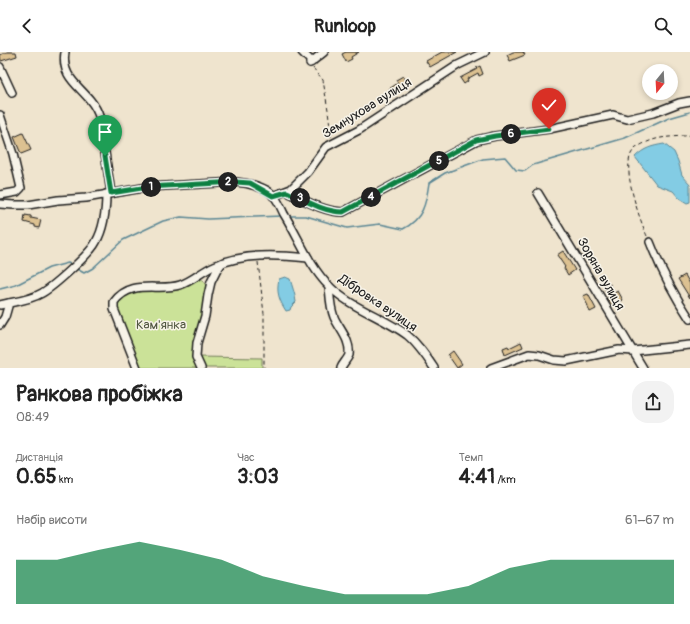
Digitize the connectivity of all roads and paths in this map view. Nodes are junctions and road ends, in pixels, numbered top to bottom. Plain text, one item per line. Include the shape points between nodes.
1 (65, 52) edge
2 (302, 52) edge
3 (324, 52) edge
4 (485, 52) edge
5 (312, 61) junction
6 (0, 67) edge
7 (12, 94) dead end
8 (690, 101) edge
9 (0, 115) edge
10 (690, 135) edge
11 (329, 145) junction
12 (287, 192) junction
13 (108, 193) junction
14 (538, 193) dead end
15 (0, 195) edge
16 (273, 196) junction
17 (0, 204) edge
18 (650, 242) joint
19 (258, 257) junction
20 (308, 258) junction
21 (222, 263) junction
22 (329, 286) junction
23 (9, 303) junction
24 (0, 305) edge
25 (690, 319) edge
26 (0, 325) edge
27 (690, 345) edge
28 (632, 351) junction
29 (138, 368) edge
30 (201, 368) edge
31 (264, 368) edge
32 (341, 368) edge
33 (434, 368) edge
34 (491, 368) edge
35 (643, 368) edge

1 - 13 street via 68,75 89,98 100,119
2 - 5 street
3 - 5 street
4 - 11 street, Земнухова вулиця via 458,65 359,130
5 - 11 path via 322,80 331,137
6 - 7 street
8 - 12 street via 627,119 613,115 549,129 476,140 343,212 318,206
9 - 15 street via 21,188 17,192
10 - 18 path via 663,136 644,143 632,152 628,171 631,191
11 - 12 street, Земнухова вулиця via 308,172
12 - 16 street, Земнухова вулиця
13 - 16 street via 148,187 236,182 250,183
13 - 17 street via 28,205
13 - 23 street via 105,214 93,247 41,293
14 - 28 street, Зоряна вулиця
16 - 20 street, Дібровка вулиця
18 - 25 street via 670,288
19 - 20 street
19 - 21 street
19 - 31 path via 264,305
20 - 22 street, Дібровка вулиця
21 - 29 street via 180,285 136,288 123,293 116,300 115,312
21 - 30 street via 211,282 197,343 196,357
22 - 32 street via 334,318 349,350
22 - 33 street, Дібровка вулиця via 344,298 408,336
23 - 24 street
23 - 26 street
27 - 28 street
28 - 34 street via 619,350 566,361 529,354
28 - 35 street, Зоряна вулиця

